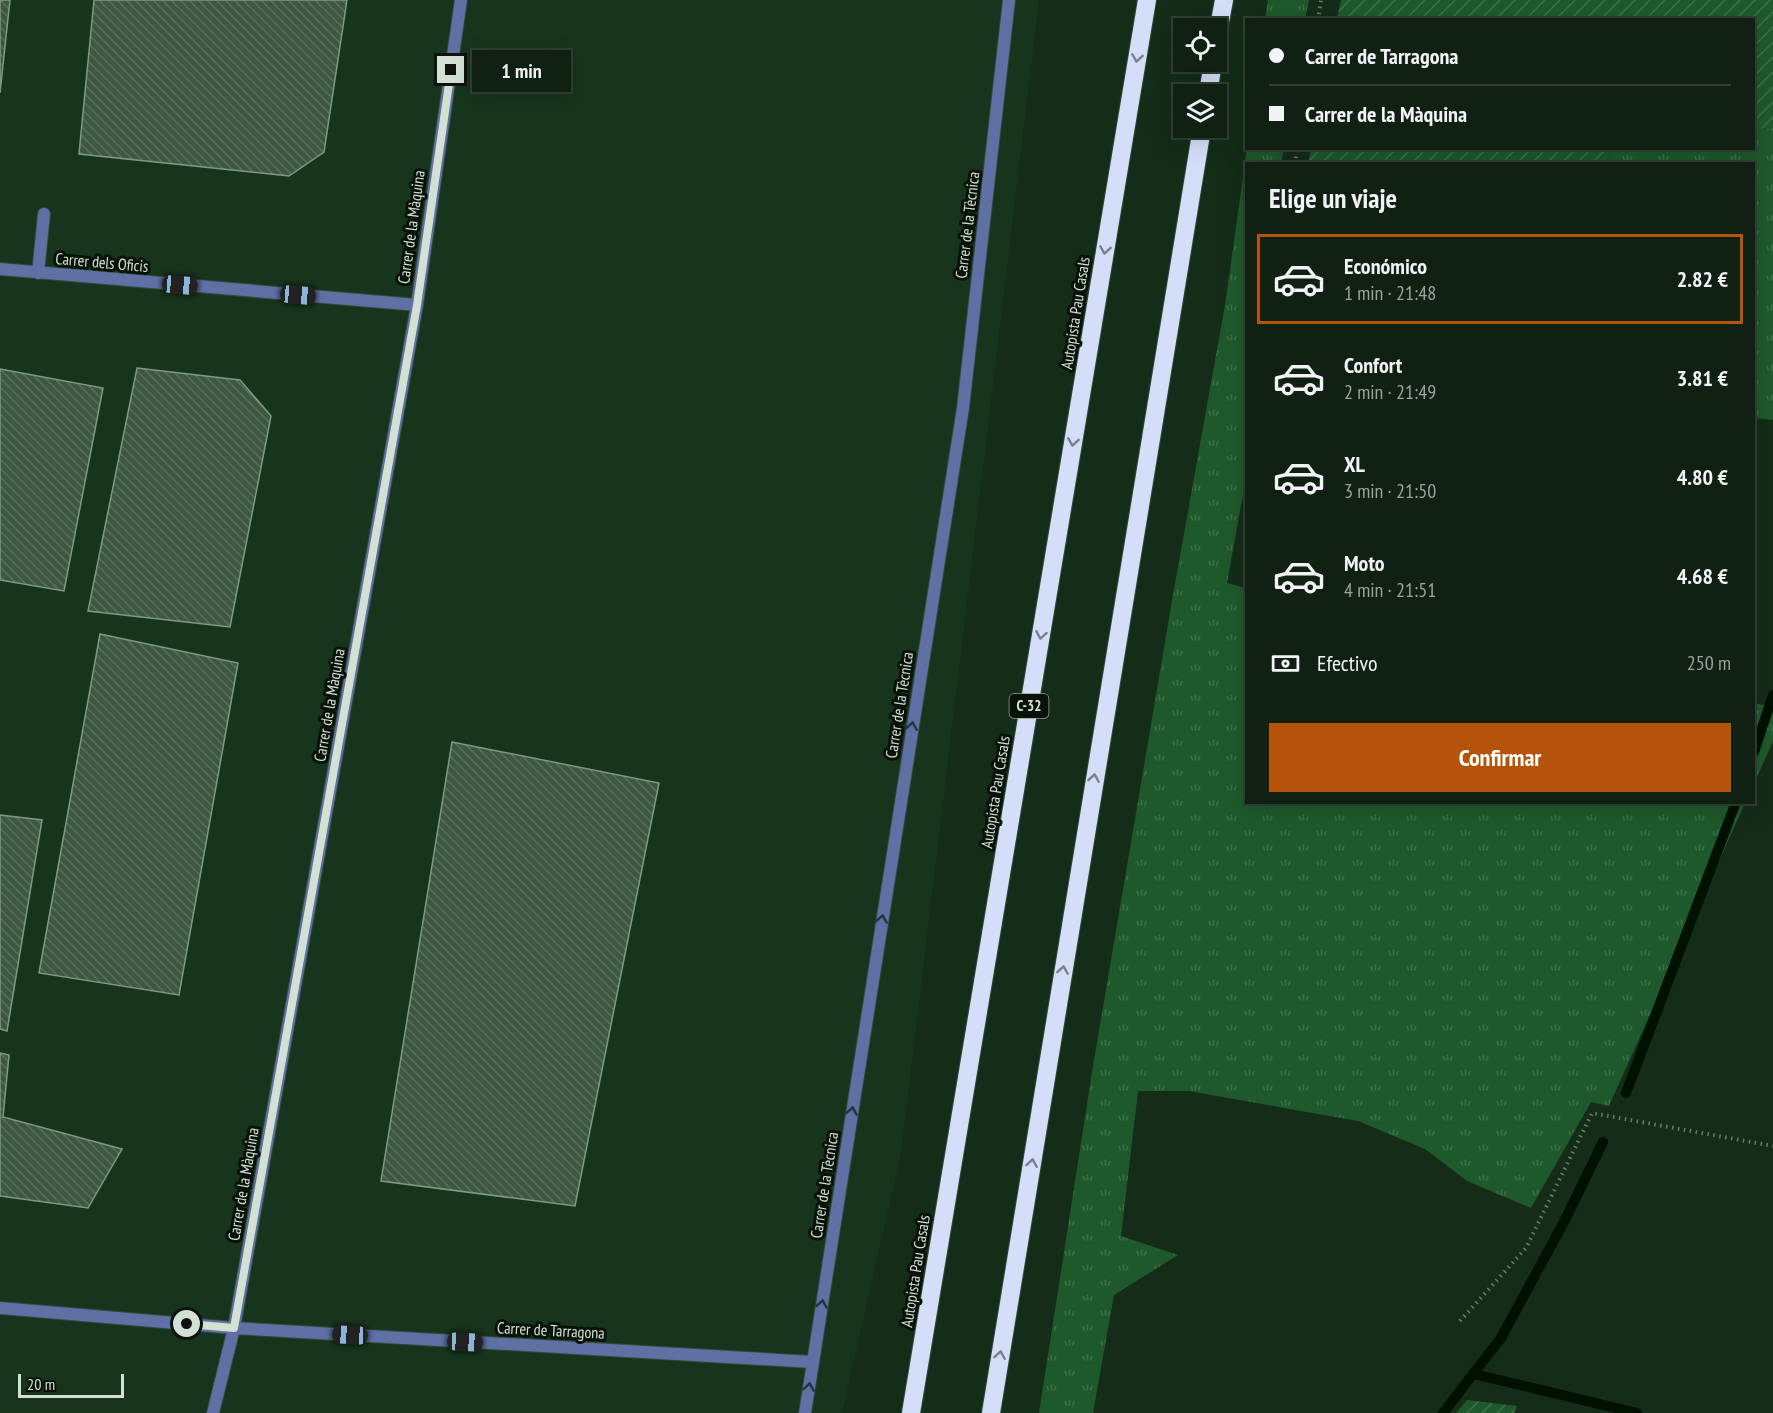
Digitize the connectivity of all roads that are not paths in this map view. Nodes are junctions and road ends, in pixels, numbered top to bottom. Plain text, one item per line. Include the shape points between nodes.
1 (461, 0) edge
2 (1009, 0) edge
3 (1147, 0) edge
4 (1224, 0) edge
5 (1221, 18) edge
6 (1201, 138) edge
7 (44, 214) dead end
8 (0, 269) edge
9 (38, 273) junction
10 (417, 305) junction
11 (0, 1308) edge
12 (234, 1328) junction
13 (813, 1362) junction
14 (213, 1413) edge
15 (805, 1413) edge
16 (911, 1413) edge
17 (991, 1413) edge

1 - 10 street, Carrer de la Màquina
13 -> 2 street, Carrer de la Tècnica via 963,408
3 -> 16 highway, Autopista Pau Casals / C-32
4 - 5 highway
17 -> 6 highway
7 - 9 street
8 - 9 street, Carrer dels Oficis
9 - 10 street, Carrer dels Oficis
10 - 12 street, Carrer de la Màquina
11 - 12 street, Carrer de Tarragona
12 - 13 street, Carrer de Tarragona
12 - 14 street, Carrer de la Màquina
15 -> 13 street, Carrer de la Tècnica

